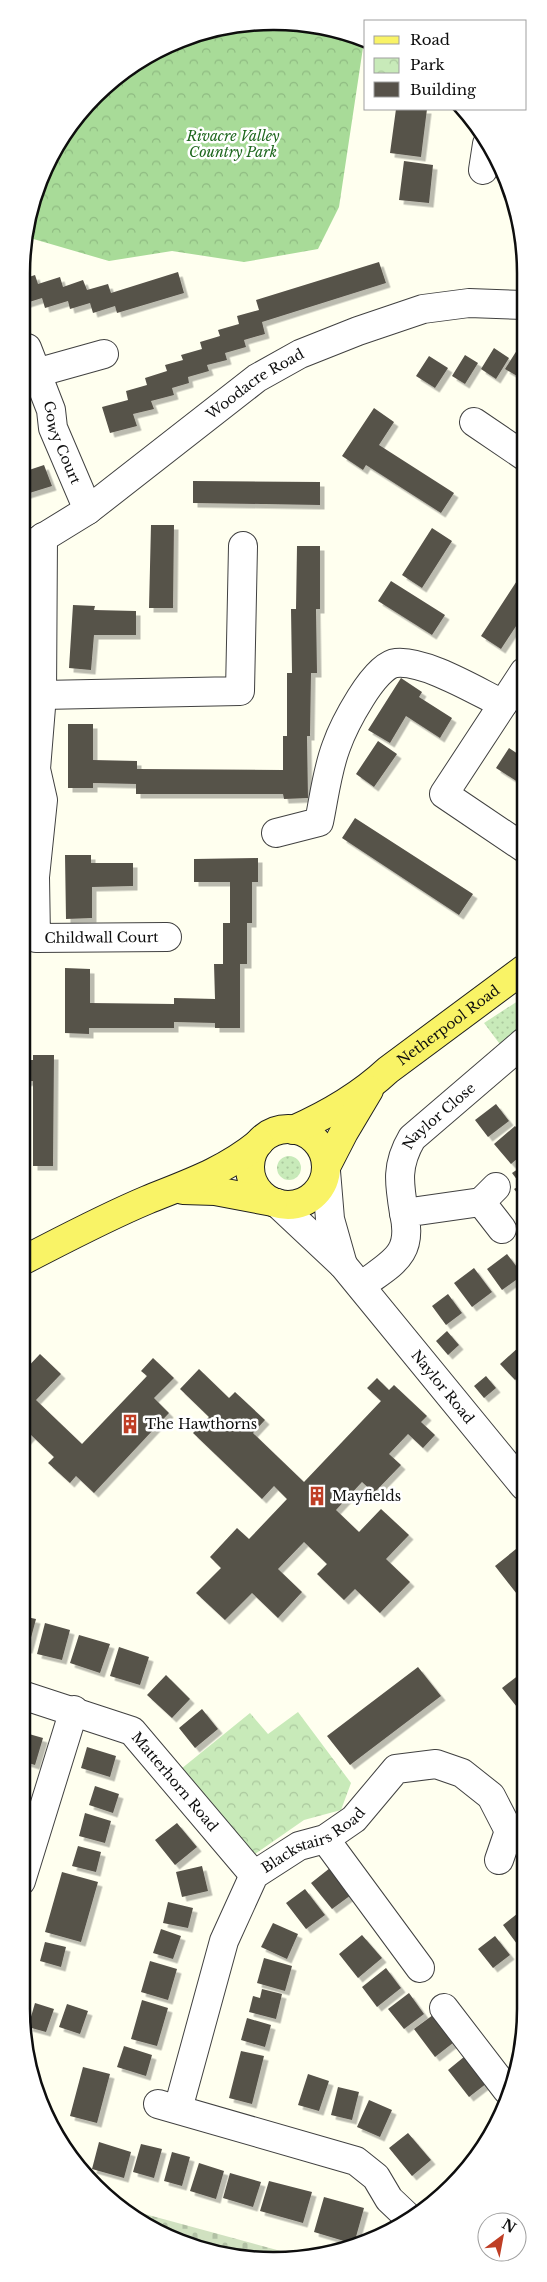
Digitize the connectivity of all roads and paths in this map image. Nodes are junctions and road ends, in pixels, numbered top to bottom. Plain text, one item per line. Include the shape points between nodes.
1 (485, 154) edge
2 (483, 170) dead end
3 (517, 305) edge
4 (104, 354) dead end
5 (30, 356) edge
6 (36, 373) junction
7 (474, 422) dead end
8 (517, 451) edge
9 (88, 510) junction
10 (33, 544) edge
11 (243, 546) dead end
12 (517, 683) edge
13 (42, 695) junction
14 (503, 704) junction
15 (30, 764) edge
16 (30, 772) edge
17 (276, 833) dead end
18 (517, 843) edge
19 (167, 937) dead end
20 (517, 974) edge
21 (517, 1048) edge
22 (374, 1083) junction
23 (293, 1130) junction
24 (260, 1143) junction
25 (326, 1169) junction
26 (174, 1190) junction
27 (276, 1202) junction
28 (404, 1213) junction
29 (502, 1229) dead end
30 (30, 1257) edge
31 (343, 1266) junction
32 (361, 1286) junction
33 (517, 1477) edge
34 (30, 1697) edge
35 (74, 1710) junction
36 (516, 1829) edge
37 (325, 1839) junction
38 (30, 1852) edge
39 (499, 1860) dead end
40 (254, 1876) junction
41 (420, 1968) dead end
42 (444, 2008) dead end
43 (504, 2086) edge
44 (404, 2214) edge

1 - 2 street
3 - 9 street, Woodacre Road via 469,303 423,309 300,354 257,378
4 - 6 street
5 - 6 street, Gowy Court
6 - 9 street, Gowy Court via 53,428
7 - 8 street
9 - 10 street, Woodacre Road
10 - 13 street
11 - 13 street via 240,691
12 - 14 street
13 - 15 street
14 - 17 street via 429,668 407,663 386,666 370,682 336,746 319,822
14 - 18 street via 444,794
16 - 19 street, Childwall Court via 44,800 35,877 36,938
20 - 22 main road, Netherpool Road
21 - 28 street, Naylor Close via 412,1138 400,1168 399,1185
22 - 23 main road, Netherpool Road via 316,1120
22 - 25 main road, Netherpool Road
23 - 24 main road via 280,1130
23 - 25 main road via 309,1135 318,1143
24 - 26 main road via 226,1167
24 - 27 main road via 252,1155 251,1173 260,1192
25 - 27 main road via 322,1184 306,1200 294,1204
25 - 31 street via 330,1219
26 - 27 main road via 215,1191
26 - 30 main road
27 - 31 street, Naylor Road
28 - 29 street via 489,1195
28 - 32 street, Naylor Close via 408,1230 402,1252
31 - 32 street, Naylor Road
32 - 33 street, Naylor Road
34 - 35 street, Matterhorn Road
35 - 38 street
35 - 40 street, Matterhorn Road via 132,1731
36 - 37 street, Blackstairs Road via 490,1796 462,1772 436,1764 396,1769 354,1820
36 - 39 street, Blackstairs Road
37 - 40 street, Blackstairs Road via 299,1846
37 - 41 street
40 - 44 street, Blackstairs Road via 224,1941 168,2107 356,2161 376,2177 389,2199
42 - 43 street

